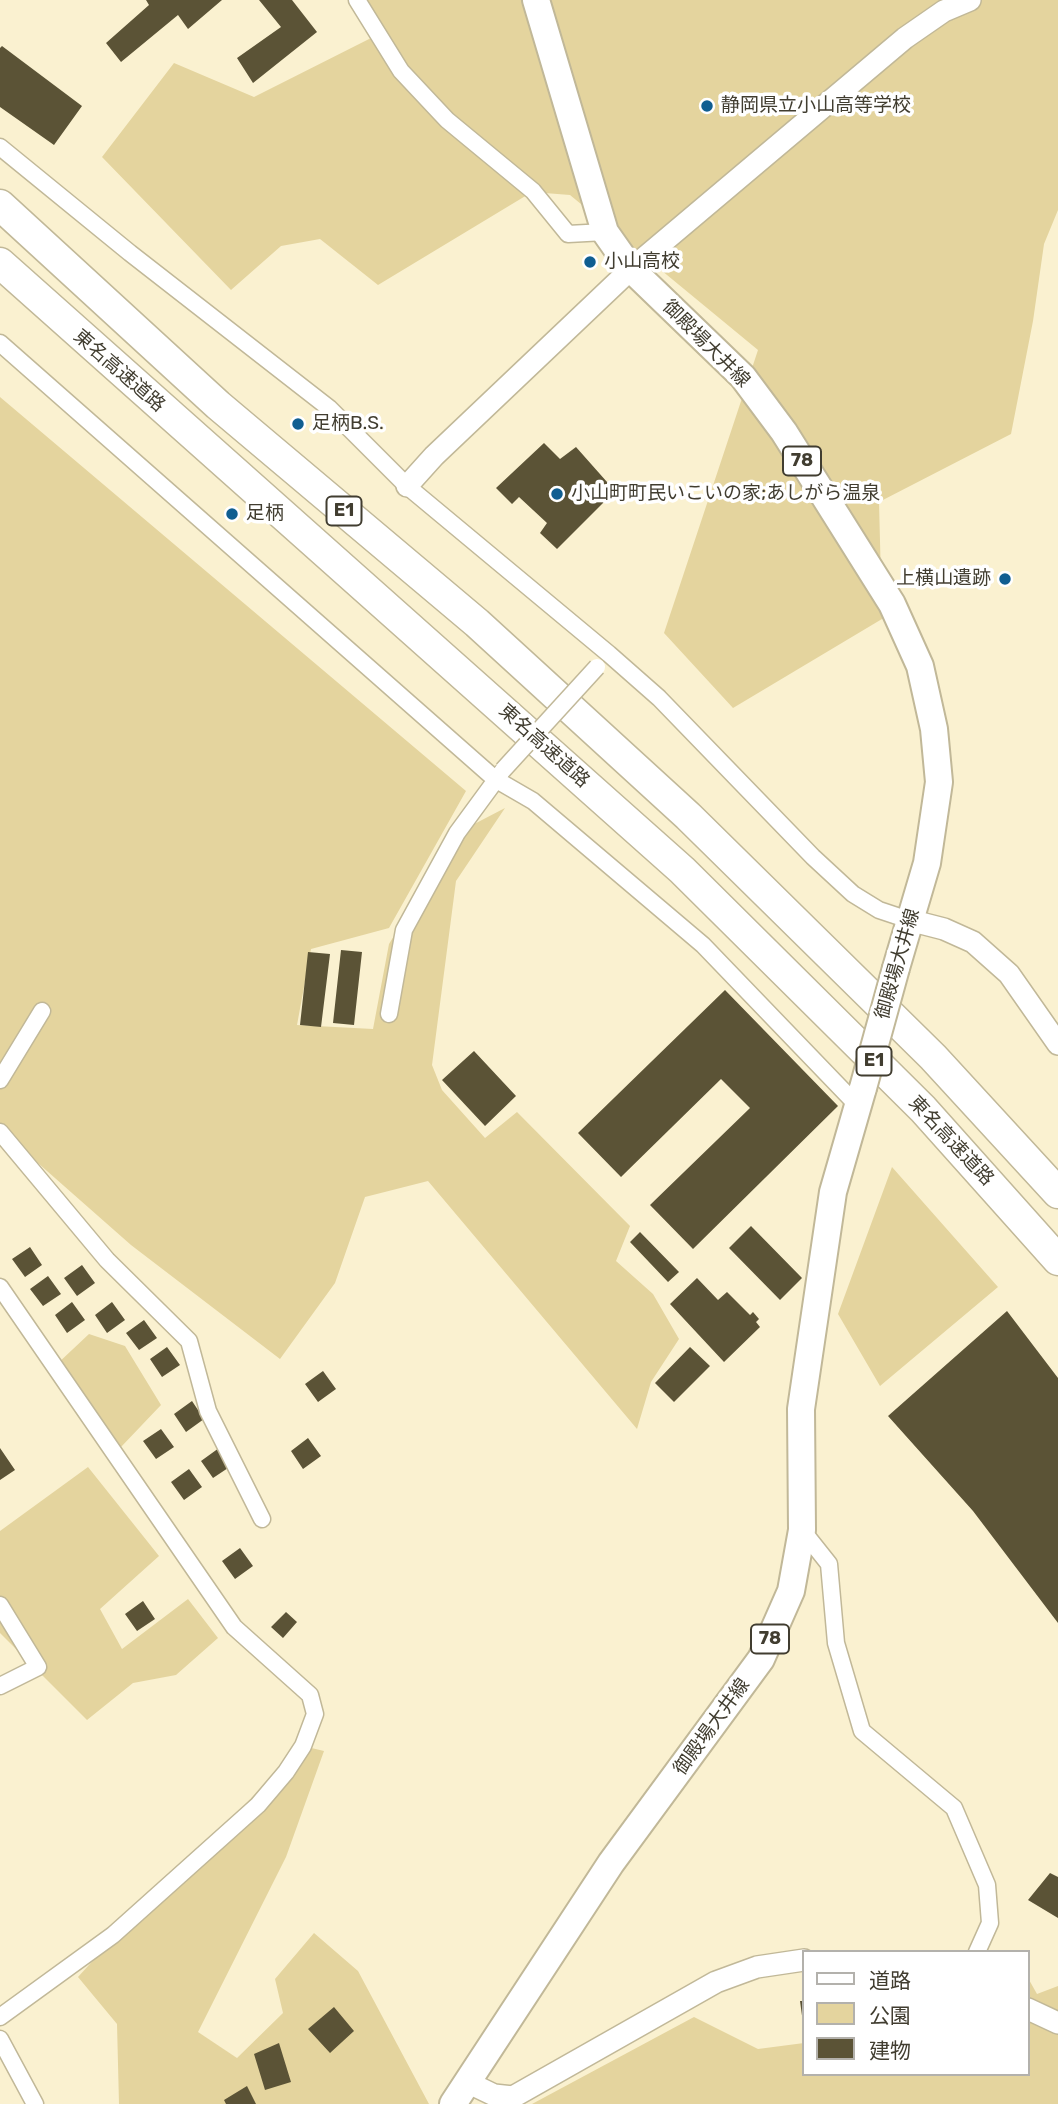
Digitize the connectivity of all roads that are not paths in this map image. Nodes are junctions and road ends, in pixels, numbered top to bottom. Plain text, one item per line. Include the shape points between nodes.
1 (357, 0) edge
2 (536, 0) edge
3 (970, 0) edge
4 (0, 147) edge
5 (0, 205) edge
6 (605, 232) junction
7 (0, 263) edge
8 (631, 269) junction
9 (0, 343) edge
10 (407, 486) junction
11 (609, 653) junction
12 (499, 775) junction
13 (909, 920) junction
14 (42, 1011) dead end
15 (389, 1014) dead end
16 (1058, 1044) edge
17 (0, 1080) edge
18 (860, 1096) junction
19 (0, 1132) edge
20 (1058, 1193) edge
21 (1058, 1260) edge
22 (0, 1287) edge
23 (262, 1519) dead end
24 (802, 1530) junction
25 (0, 1605) edge
26 (0, 1686) edge
27 (979, 1950) edge
28 (802, 1960) edge
29 (1030, 2010) edge
30 (0, 2017) edge
31 (1058, 2023) edge
32 (0, 2039) edge
33 (460, 2093) edge
34 (35, 2104) edge

1 - 6 street via 401,71 447,120 533,191 568,234
2 - 6 main road, 御殿場大井線 / 78
3 - 8 street via 944,11 905,38
4 - 10 street via 329,408
5 - 20 highway, E1 via 218,405 477,623 688,816 933,1057
6 - 8 main road, 御殿場大井線 / 78
7 - 21 highway, 東名高速道路 / E1 via 682,870 923,1109
8 - 10 street
8 - 13 main road, 御殿場大井線 / 78 via 743,377 784,432 892,604 920,666 934,729 939,782 928,863
9 - 12 street
10 - 11 street
11 - 12 street, bridge
11 - 13 street via 853,894 879,910
12 - 15 street via 457,833 404,930
12 - 18 street via 703,944
13 - 16 street via 973,942 1009,974
13 - 18 main road, 御殿場大井線 / 78, bridge
14 - 17 street
18 - 24 main road, 御殿場大井線 / 78 via 833,1192 801,1409
19 - 23 street via 107,1260 189,1341 208,1411
22 - 30 street via 234,1627 310,1695 315,1714 307,1740 258,1805 113,1935
24 - 27 street via 829,1564 836,1643 862,1731 954,1808 987,1885 990,1923
24 - 33 main road, 御殿場大井線 / 78 via 791,1591 761,1659 611,1863
25 - 26 street via 38,1667
28 - 33 street via 757,1967 716,1982 513,2097
29 - 31 street
32 - 34 street

